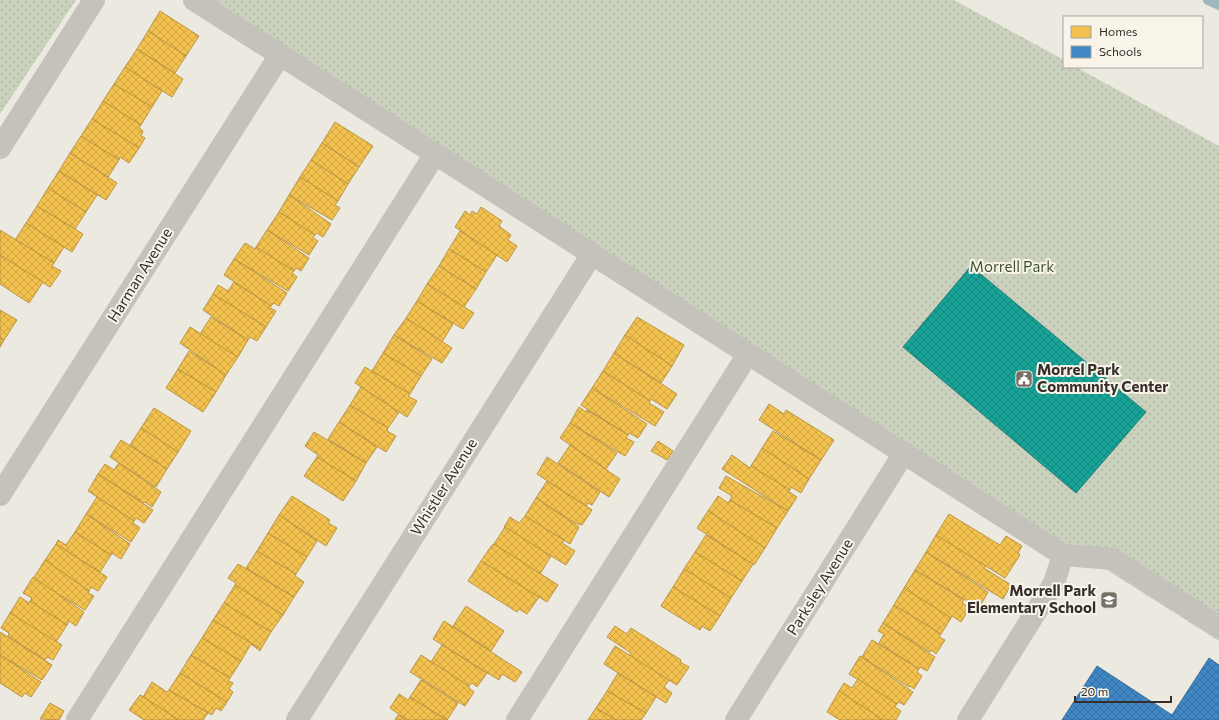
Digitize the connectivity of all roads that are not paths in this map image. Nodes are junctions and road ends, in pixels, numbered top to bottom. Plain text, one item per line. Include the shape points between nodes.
1 (94, 0) edge
2 (194, 0) edge
3 (280, 55) junction
4 (0, 148) edge
5 (435, 154) junction
6 (592, 254) junction
7 (748, 354) junction
8 (904, 453) junction
9 (0, 495) edge
10 (1064, 555) junction
11 (1219, 627) edge
12 (78, 720) edge
13 (297, 720) edge
14 (517, 720) edge
15 (736, 720) edge
16 (968, 720) edge

1 - 4 street
2 - 3 street
3 - 5 street
3 - 9 street, Harman Avenue
5 - 6 street
5 - 12 street
6 - 7 street
6 - 13 street, Whistler Avenue
7 - 8 street
7 - 14 street
8 - 10 street
8 - 15 street, Parksley Avenue
10 - 11 street via 1114,559
10 - 16 street via 1054,583

